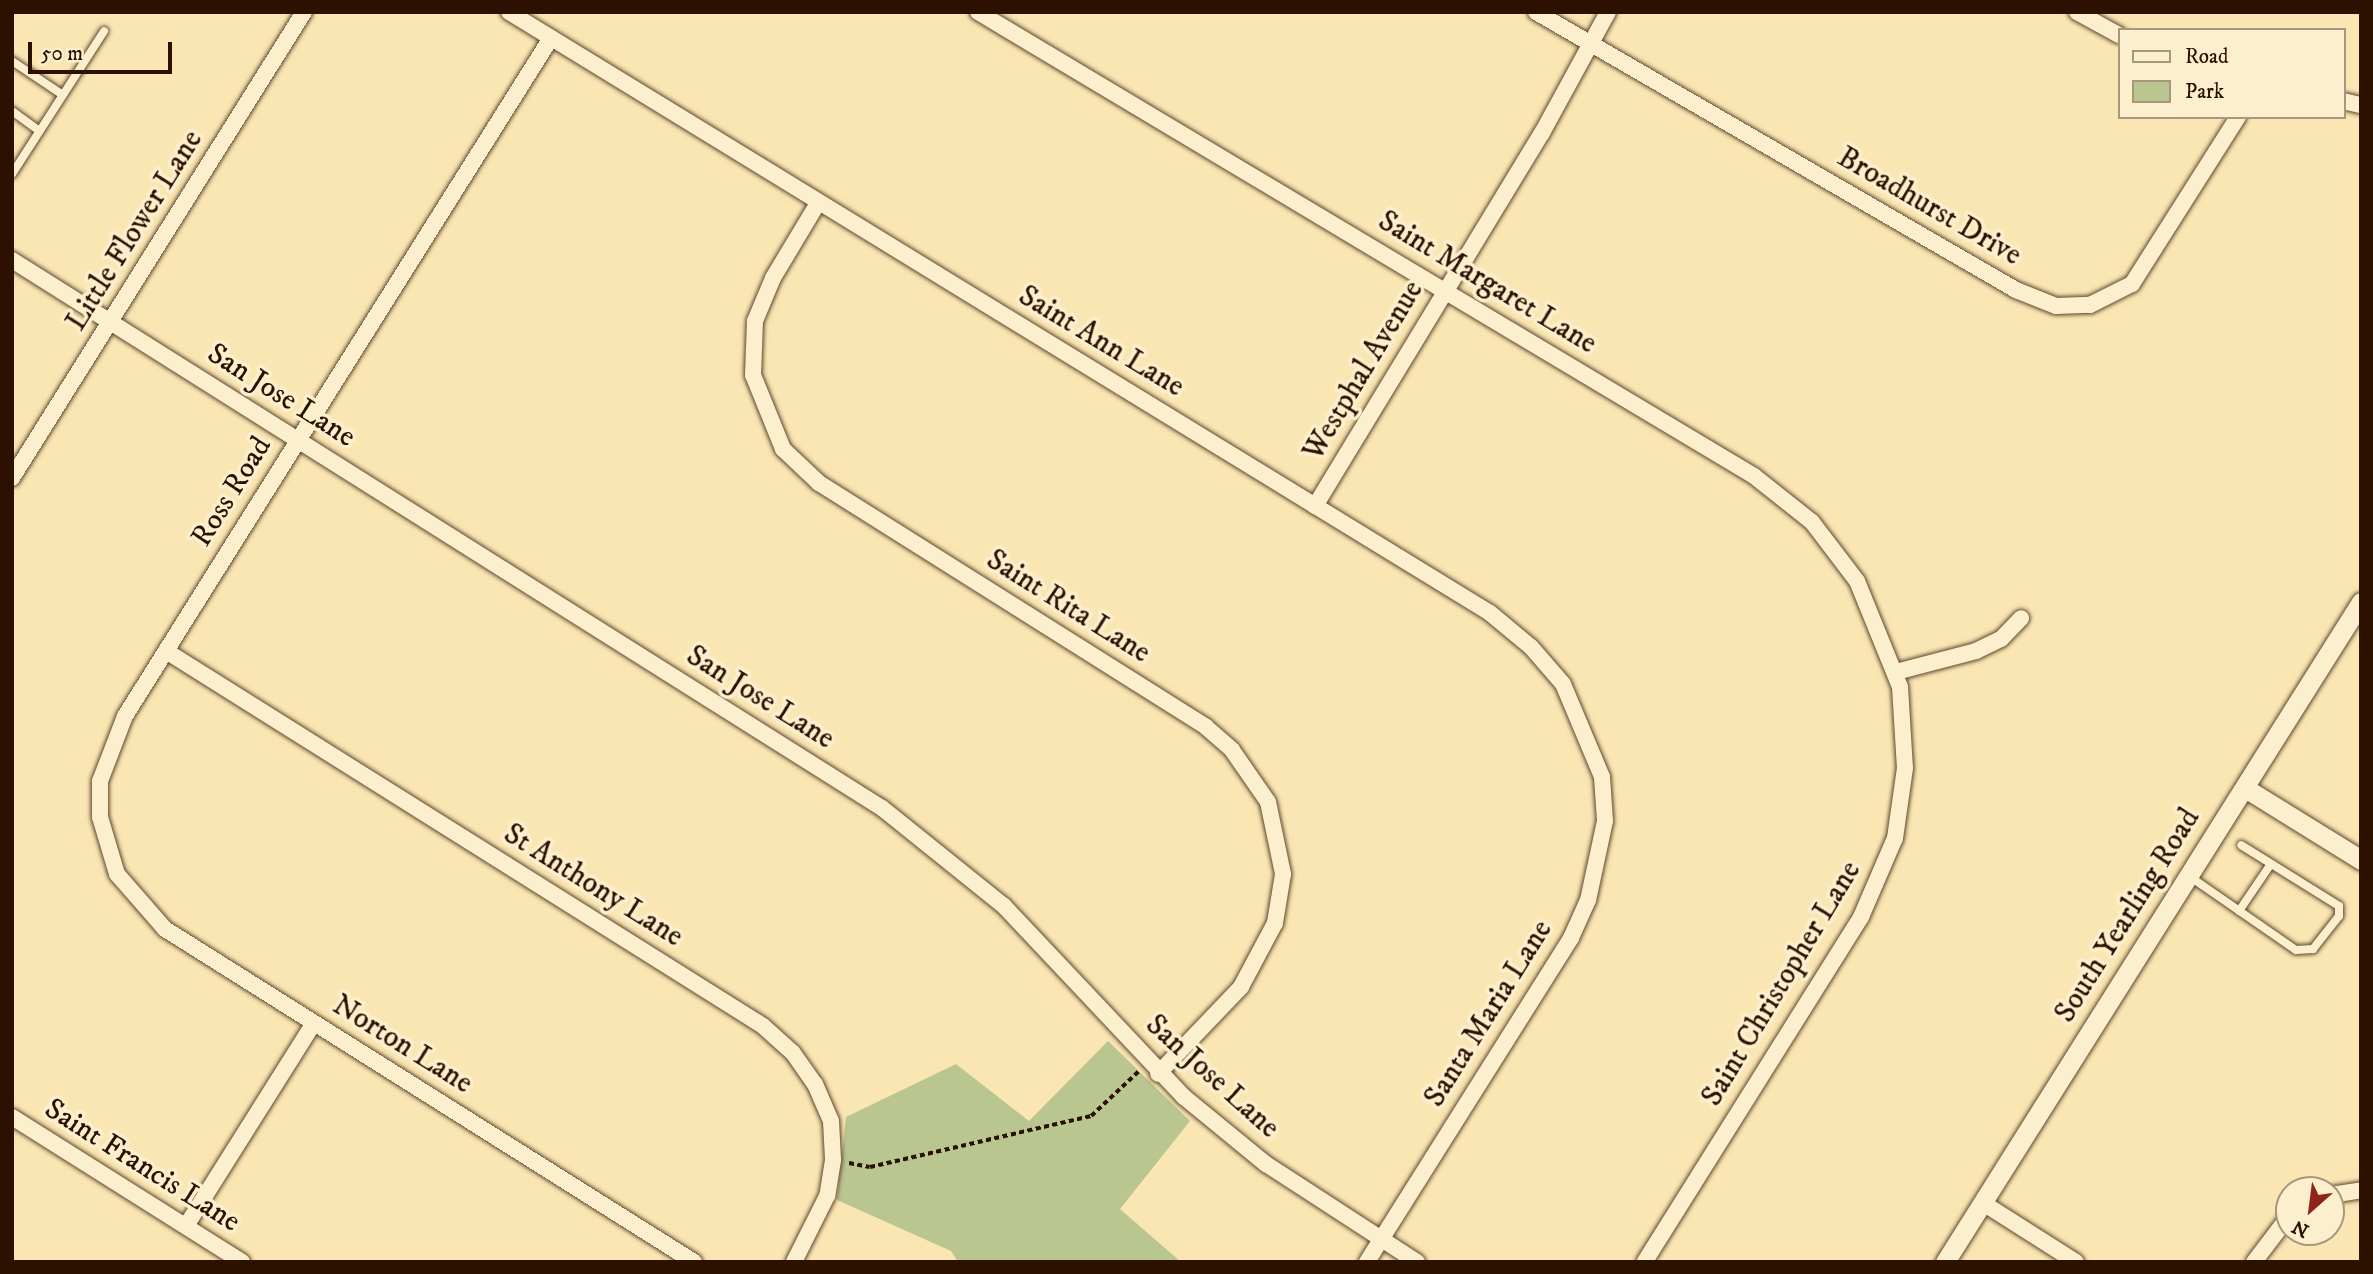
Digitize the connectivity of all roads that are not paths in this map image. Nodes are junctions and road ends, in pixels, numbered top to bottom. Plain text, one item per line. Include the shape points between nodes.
1 (304, 12) edge
2 (509, 12) edge
3 (978, 12) edge
4 (1536, 12) edge
5 (1608, 12) edge
6 (2077, 12) edge
7 (104, 31) dead end
8 (2118, 33) edge
9 (551, 38) junction
10 (1592, 45) junction
11 (12, 61) edge
12 (63, 95) junction
13 (12, 111) edge
14 (2237, 119) edge
15 (40, 131) junction
16 (12, 174) edge
17 (818, 203) junction
18 (12, 260) edge
19 (1446, 292) junction
20 (111, 322) junction
21 (299, 440) junction
22 (12, 478) edge
23 (1315, 506) junction
24 (2361, 602) edge
25 (2021, 618) dead end
26 (166, 651) junction
27 (1896, 672) junction
28 (1602, 777) joint
29 (2245, 788) junction
30 (2241, 845) dead end
31 (106, 851) joint
32 (2361, 860) edge
33 (2272, 864) junction
34 (2189, 876) junction
35 (2239, 911) junction
36 (314, 1023) junction
37 (1153, 1068) junction
38 (12, 1117) edge
39 (1983, 1203) junction
40 (186, 1226) junction
41 (2275, 1234) edge
42 (1381, 1239) junction
43 (242, 1262) edge
44 (694, 1262) edge
45 (794, 1262) edge
46 (1367, 1262) edge
47 (1417, 1262) edge
48 (1645, 1262) edge
49 (1945, 1262) edge
50 (2076, 1262) edge
51 (2254, 1262) edge

1 - 20 street, Little Flower Lane
2 - 9 street, Saint Ann Lane
3 - 19 street, Saint Margaret Lane
4 - 10 street, Broadhurst Drive
5 - 10 street, Westphal Avenue
6 - 8 street
7 - 12 lane
9 - 17 street, Saint Ann Lane
9 - 21 street, Ross Road
10 - 14 street, Broadhurst Drive via 2016,290 2056,306 2090,305 2132,284
10 - 19 street, Westphal Avenue
11 - 12 lane
12 - 15 lane
13 - 15 lane
15 - 16 lane
17 - 23 street, Saint Ann Lane
17 - 37 street, Saint Rita Lane via 773,278 755,321 753,375 783,449 819,483 1206,727 1232,750 1268,802 1283,874 1271,932 1241,987
18 - 20 street, San Jose Lane
19 - 23 street, Westphal Avenue
19 - 27 street, Saint Margaret Lane via 1785,498 1812,522 1857,581
20 - 21 street, San Jose Lane
20 - 22 street, Little Flower Lane
21 - 26 street, Ross Road
21 - 37 street, San Jose Lane via 882,808 1004,906
23 - 28 street, Saint Ann Lane via 1490,613 1531,647 1563,684
24 - 29 street, South Yearling Road
25 - 27 street via 2001,639 1976,651
26 - 31 street, Ross Road via 109,748 100,781
26 - 45 street, St Anthony Lane via 763,1026 793,1053 816,1084 831,1121 833,1160 827,1196
27 - 48 street, Saint Christopher Lane via 1905,768 1895,838 1881,877
28 - 42 street, Santa Maria Lane via 1600,860 1571,938
29 - 32 street
29 - 34 street, South Yearling Road
30 - 33 lane
31 - 36 street, Norton Lane via 129,894 165,929
33 - 35 lane
33 - 35 lane via 2339,906 2339,916 2313,949 2296,950
34 - 35 lane
34 - 39 street, South Yearling Road
36 - 40 street
36 - 44 street, Norton Lane
37 - 42 street, San Jose Lane via 1266,1164
38 - 40 street, Saint Francis Lane
39 - 49 street, South Yearling Road
39 - 50 street
40 - 43 street, Saint Francis Lane
41 - 51 street
42 - 46 street, Santa Maria Lane
42 - 47 street, San Jose Lane

